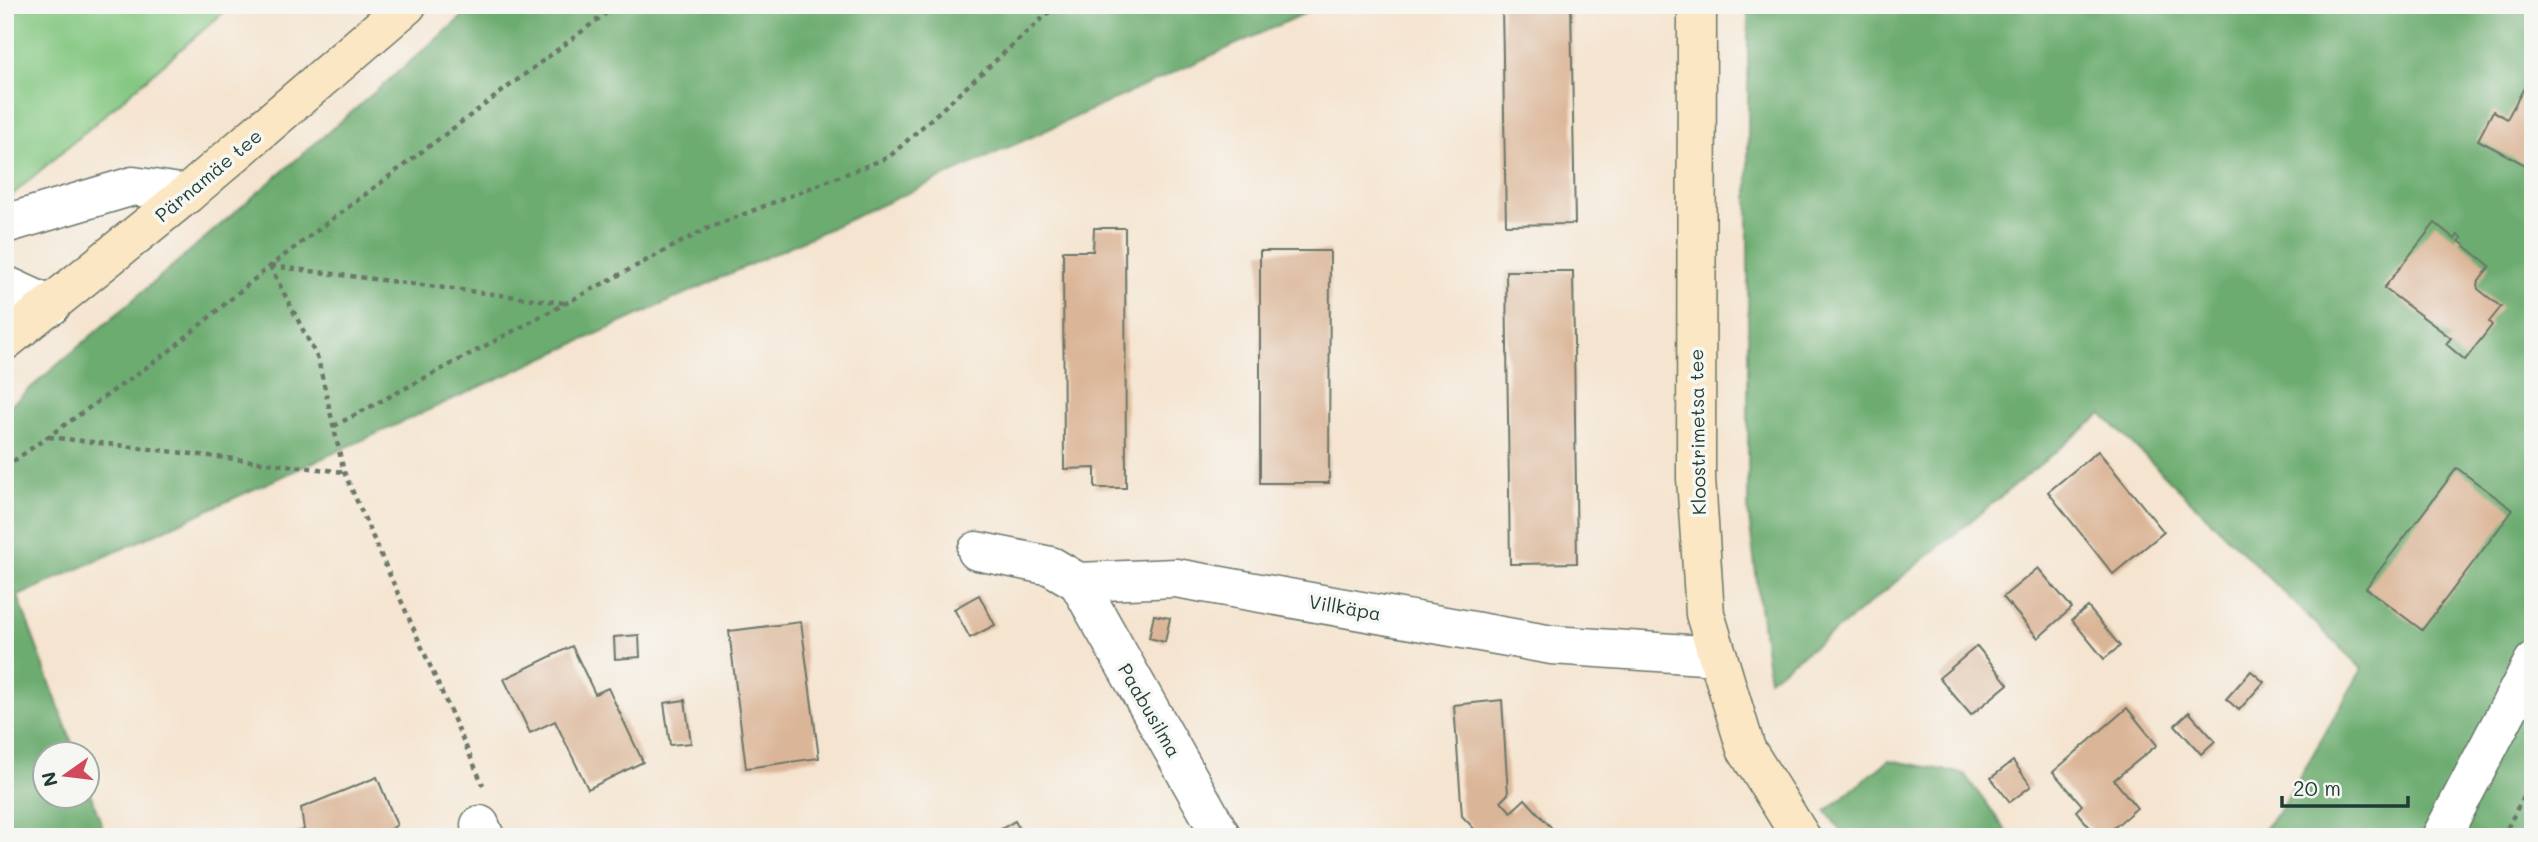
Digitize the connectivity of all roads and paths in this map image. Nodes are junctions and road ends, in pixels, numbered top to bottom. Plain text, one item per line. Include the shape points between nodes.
1 (407, 5) edge
2 (617, 5) edge
3 (1057, 5) edge
4 (1697, 5) edge
5 (187, 194) junction
6 (5, 224) edge
7 (270, 266) junction
8 (5, 285) edge
9 (565, 303) junction
10 (51, 306) junction
11 (5, 341) edge
12 (334, 425) junction
13 (48, 437) junction
14 (5, 467) edge
15 (344, 472) junction
16 (977, 551) dead end
17 (1077, 582) junction
18 (1718, 656) junction
19 (2533, 662) edge
20 (2533, 777) edge
21 (484, 819) edge
22 (1222, 837) edge
23 (1801, 837) edge
24 (2441, 837) edge
25 (2503, 837) edge

1 - 5 main road, Pärnamäe tee
2 - 7 path
3 - 9 path via 889,157 706,229
4 - 18 main road, Kloostrimetsa tee via 1696,478 1705,614
5 - 6 street via 133,186
5 - 10 main road, Pärnamäe tee
7 - 9 path
7 - 12 path via 318,359
7 - 13 path via 168,352
8 - 10 street
9 - 12 path
10 - 11 main road, Pärnamäe tee
12 - 15 path
13 - 14 path
13 - 15 path
15 - 21 path
16 - 17 street via 1051,566
17 - 18 street, Villkäpa via 1176,578 1552,645
17 - 22 street, Paabusilma
18 - 23 main road, Kloostrimetsa tee via 1746,749
19 - 24 street
20 - 25 path

